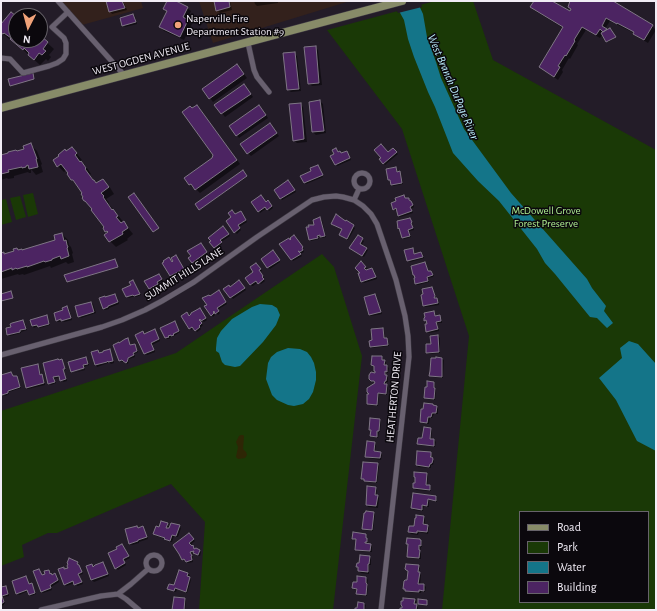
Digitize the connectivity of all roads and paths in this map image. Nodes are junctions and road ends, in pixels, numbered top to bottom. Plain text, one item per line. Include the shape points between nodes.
1 (58, 1) edge
2 (402, 1) edge
3 (68, 12) junction
4 (248, 43) junction
5 (1, 58) edge
6 (124, 75) junction
7 (269, 92) dead end
8 (1, 108) edge
9 (359, 189) dead end
10 (354, 200) junction
11 (1, 356) edge
12 (148, 569) dead end
13 (118, 594) junction
14 (41, 610) edge
15 (140, 610) edge
16 (381, 610) edge

1 - 3 street
2 - 4 main road, WEST OGDEN AVENUE
3 - 5 street via 52,27 66,43 66,54 63,59 49,66 23,72 10,59
3 - 6 street
4 - 6 main road, WEST OGDEN AVENUE
4 - 7 street via 257,77
6 - 8 main road, WEST OGDEN AVENUE
9 - 10 street
10 - 11 street, SUMMIT HILLS LANE via 336,196 312,200 162,302 102,327
10 - 16 street, HEATHERTON DRIVE via 371,214 377,224 396,280 408,336 409,357
12 - 13 street
13 - 14 street
13 - 15 street

